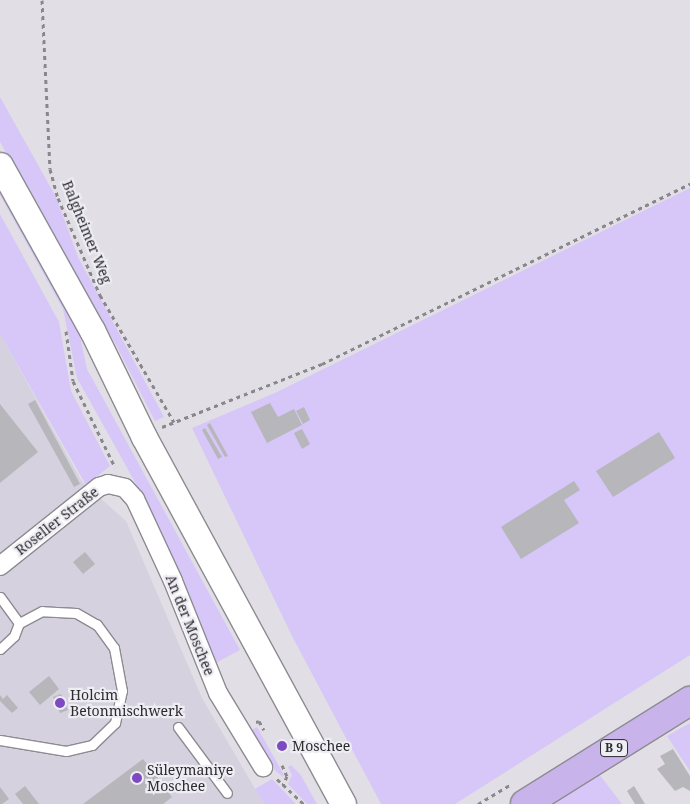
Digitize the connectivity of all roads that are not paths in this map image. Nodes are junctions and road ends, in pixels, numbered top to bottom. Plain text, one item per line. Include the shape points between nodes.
1 (0, 165) edge
2 (117, 484) joint
3 (0, 566) edge
4 (0, 597) edge
5 (19, 623) junction
6 (0, 649) edge
7 (690, 701) edge
8 (178, 727) dead end
9 (0, 740) edge
10 (263, 767) road end
11 (227, 793) dead end
12 (343, 804) edge
13 (525, 804) edge

1 - 12 main road via 92,330 144,437
2 - 3 street, Roseller Straße via 99,487
2 - 10 street, An der Moschee via 135,499 173,581 218,693
4 - 5 lane
5 - 6 lane via 14,636
5 - 9 lane via 42,611 76,613 97,625 114,648 122,691 114,723 92,745 66,751
7 - 13 main road, B 9
8 - 11 lane

